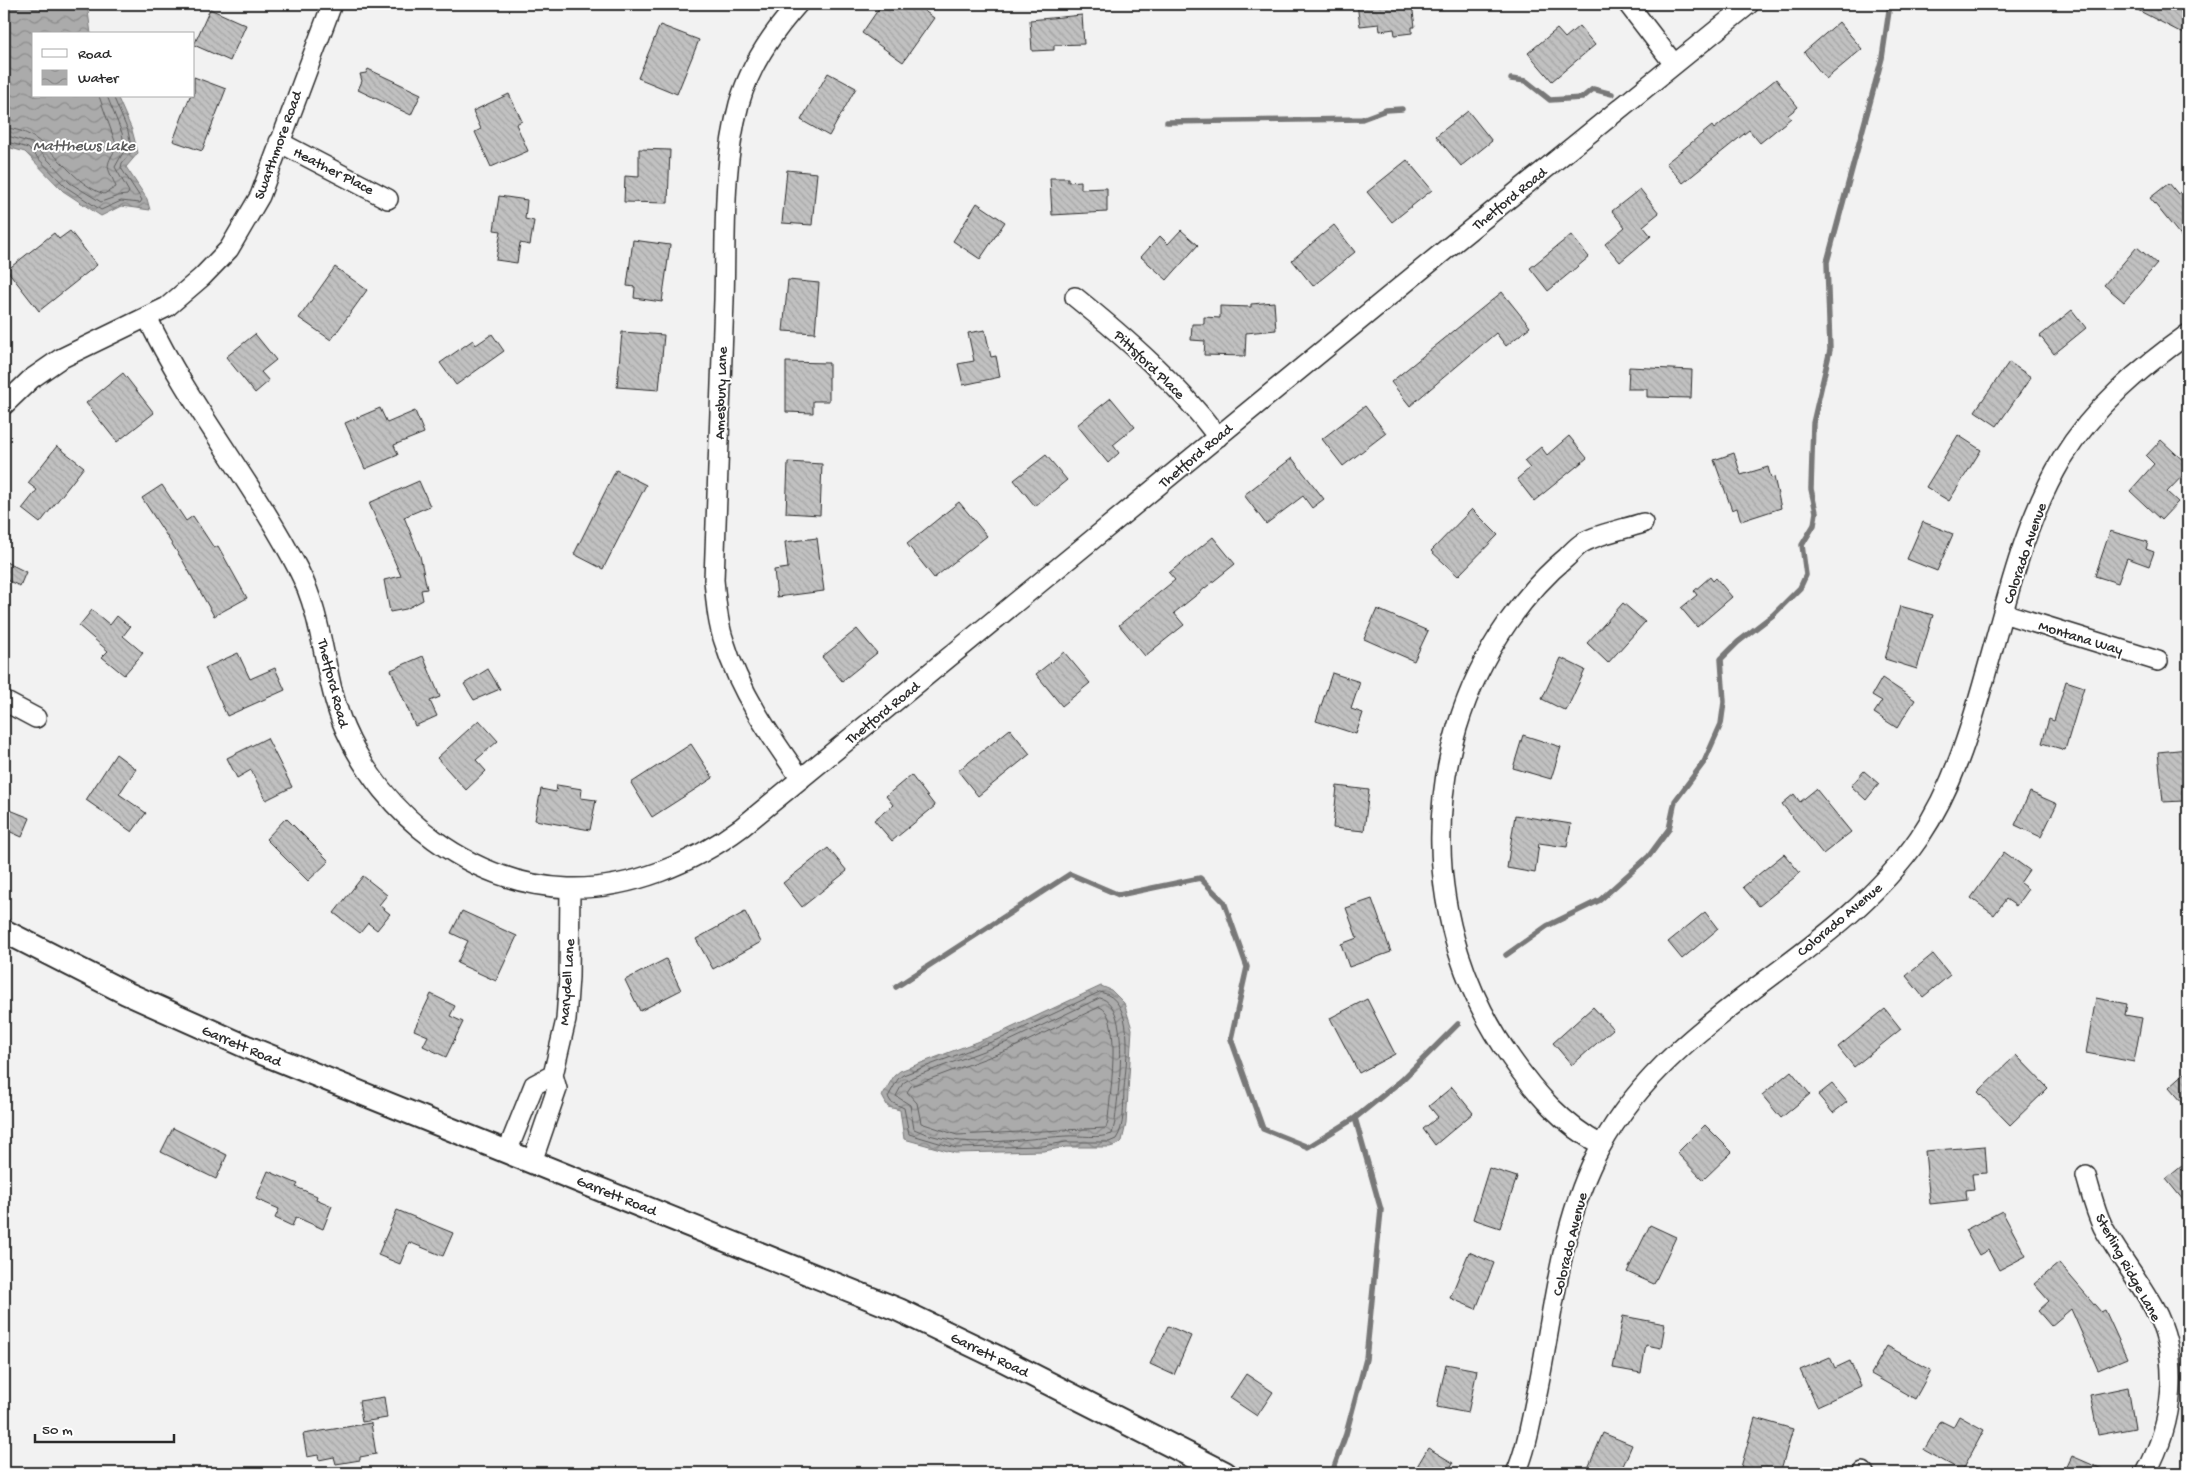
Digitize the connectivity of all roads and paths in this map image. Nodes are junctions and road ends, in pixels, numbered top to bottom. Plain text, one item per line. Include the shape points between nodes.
1 (332, 4) edge
2 (798, 4) edge
3 (1628, 4) edge
4 (1749, 4) edge
5 (1674, 64) junction
6 (279, 142) junction
7 (388, 199) dead end
8 (1076, 297) dead end
9 (146, 317) junction
10 (2188, 334) edge
11 (4, 405) edge
12 (1218, 437) junction
13 (1643, 523) dead end
14 (2003, 613) junction
15 (2158, 661) dead end
16 (4, 701) edge
17 (36, 718) dead end
18 (801, 779) junction
19 (570, 888) junction
20 (4, 931) edge
21 (553, 1075) junction
22 (1601, 1145) junction
23 (507, 1152) junction
24 (532, 1162) junction
25 (2086, 1176) dead end
26 (1225, 1473) edge
27 (1516, 1473) edge
28 (2146, 1473) edge

1 - 6 street, Swarthmore Road
2 - 18 street, Amesbury Lane via 766,47 740,102 734,128 726,226 714,580 717,613 733,666 765,725
3 - 5 street
4 - 5 street, Thetford Road
5 - 12 street, Thetford Road
6 - 7 street, Heather Place
6 - 9 street, Swarthmore Road via 260,196 229,248 167,307
8 - 12 street, Pittsford Place via 1166,376
9 - 11 street, Swarthmore Road via 60,359 31,379
9 - 19 street, Thetford Road via 162,350 271,518 301,574 315,611 336,706 358,756 377,785 410,822 466,859 517,879
10 - 14 street, Colorado Avenue via 2116,392 2064,456 2035,512
12 - 18 street, Thetford Road
13 - 22 street via 1584,542 1551,570 1518,607 1500,634 1468,694 1451,744 1440,834 1443,891 1471,990 1497,1039 1540,1096 1581,1134
14 - 15 street, Montana Way
14 - 22 street, Colorado Avenue via 1969,733 1954,771 1932,816 1900,863 1865,901 1839,923 1666,1060 1639,1090
16 - 17 street
18 - 19 street, Thetford Road via 717,846 686,862 645,876
19 - 21 street, Marydell Lane via 566,1020
20 - 23 street, Garrett Road via 167,1012 288,1065
21 - 23 street via 534,1085
21 - 24 street, Marydell Lane via 557,1089
22 - 27 street, Colorado Avenue via 1568,1233 1529,1435
23 - 24 street, Garrett Road
24 - 26 street, Garrett Road via 899,1310
25 - 28 street, Sterling Ridge Lane via 2103,1227 2154,1309 2168,1343 2171,1364 2169,1408 2157,1452

